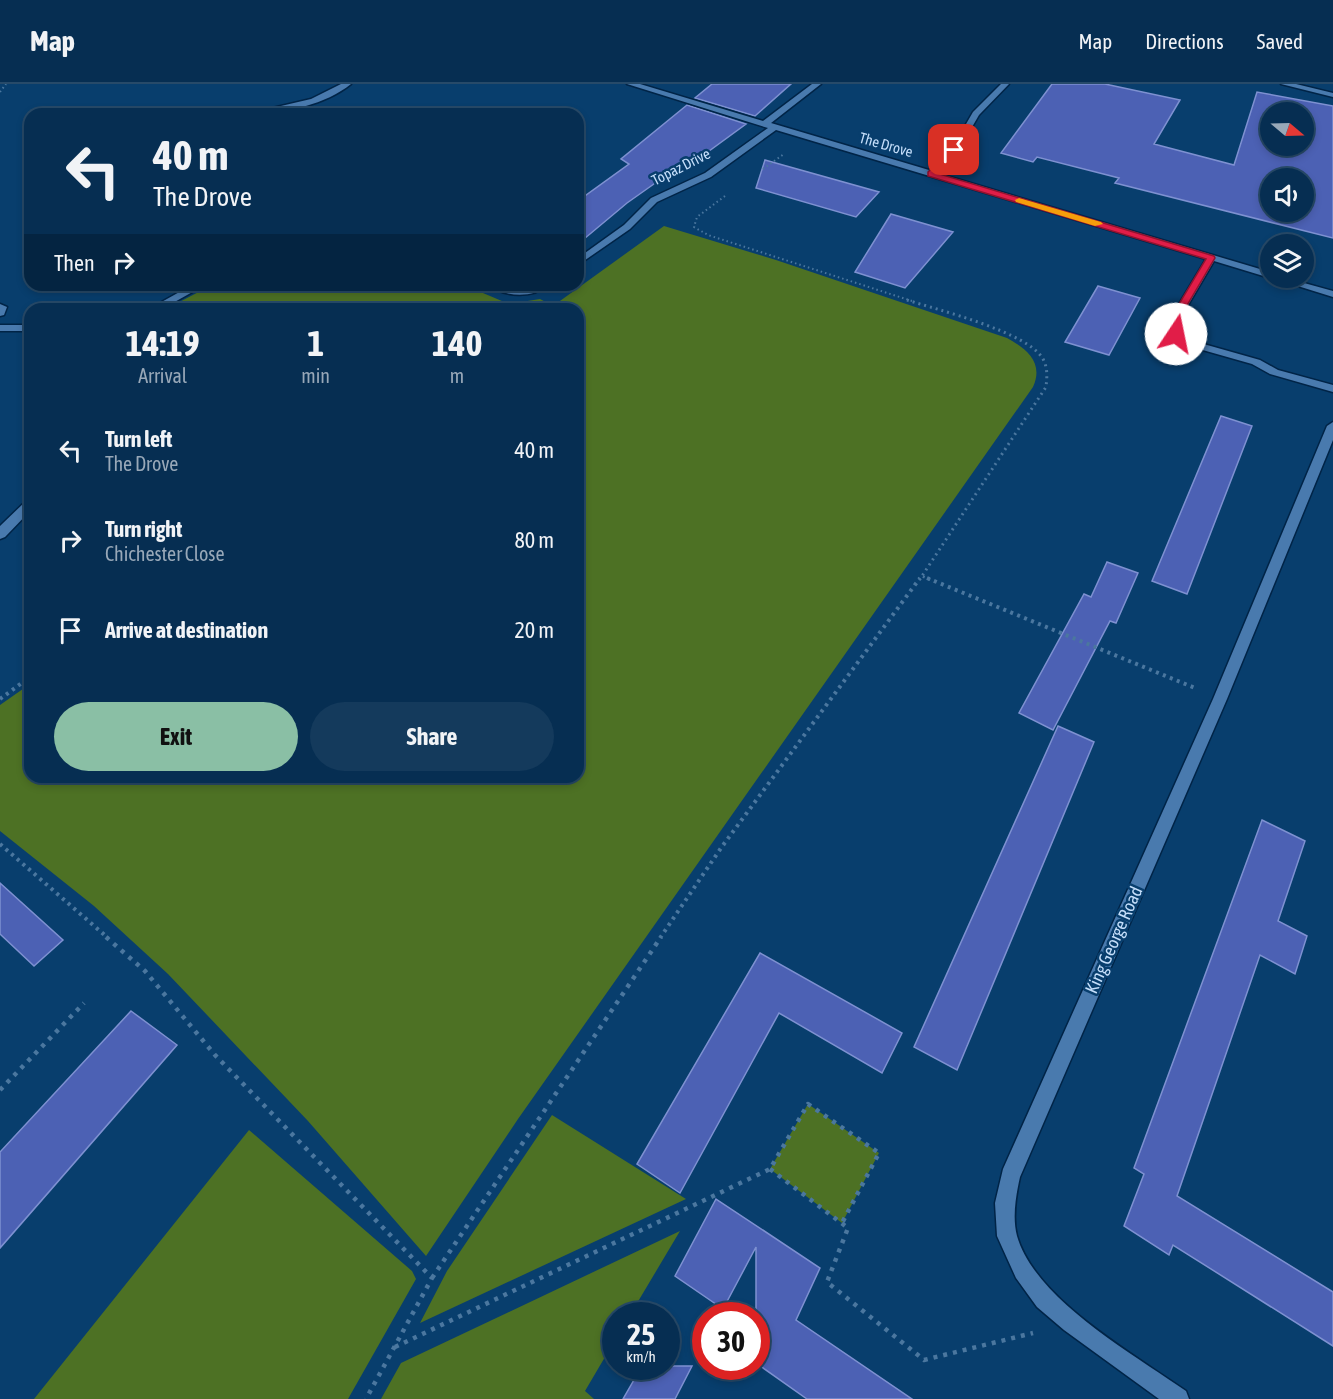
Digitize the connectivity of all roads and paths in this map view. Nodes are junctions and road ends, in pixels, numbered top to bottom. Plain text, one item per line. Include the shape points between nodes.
1 (6, 84) edge
2 (347, 84) edge
3 (631, 84) edge
4 (817, 84) edge
5 (1005, 84) edge
6 (1285, 84) edge
7 (0, 92) edge
8 (1333, 95) edge
9 (280, 108) edge
10 (769, 126) junction
11 (807, 138) junction
12 (761, 171) dead end
13 (930, 174) junction
14 (734, 190) dead end
15 (584, 258) edge
16 (1211, 258) junction
17 (1260, 273) edge
18 (1312, 288) edge
19 (188, 291) edge
20 (510, 291) edge
21 (529, 291) edge
22 (1333, 294) edge
23 (166, 303) edge
24 (0, 328) edge
25 (24, 328) edge
26 (1333, 389) edge
27 (1333, 426) edge
28 (24, 510) edge
29 (0, 534) edge
30 (922, 576) junction
31 (24, 681) edge
32 (0, 699) edge
33 (1220, 699) junction
34 (0, 844) edge
35 (84, 1003) dead end
36 (0, 1090) edge
37 (770, 1170) junction
38 (842, 1223) junction
39 (432, 1278) junction
40 (1071, 1323) junction
41 (394, 1348) junction
42 (366, 1399) edge
43 (1178, 1399) edge

1 - 7 path
2 - 9 street via 313,101
3 - 10 street, The Drove
4 - 10 street, Topaz Drive
5 - 13 street via 976,114 954,150
6 - 8 street
10 - 11 street, The Drove
10 - 15 street, Topaz Drive via 708,175 654,200 627,227
11 - 12 path
11 - 13 street, The Drove
13 - 16 street, The Drove
14 - 30 path via 697,217 694,227 708,235 1009,334 1042,357 1049,372 1046,387
16 - 17 street, The Drove
16 - 26 street via 1172,324 1176,334 1189,344
18 - 22 street
19 - 23 street
20 - 21 street
24 - 25 street
27 - 33 street, King George Road
28 - 29 street
30 - 33 path
30 - 39 path via 721,848
31 - 32 path
33 - 40 street, King George Road via 1010,1176 1005,1203 1007,1236 1023,1271 1044,1300
34 - 39 path via 145,971 215,1055
35 - 36 path
37 - 38 path
37 - 38 path via 808,1104 879,1153
37 - 41 path
38 - 40 path via 848,1228 827,1282 924,1360
39 - 41 path
40 - 43 street, King George Road
41 - 42 path

